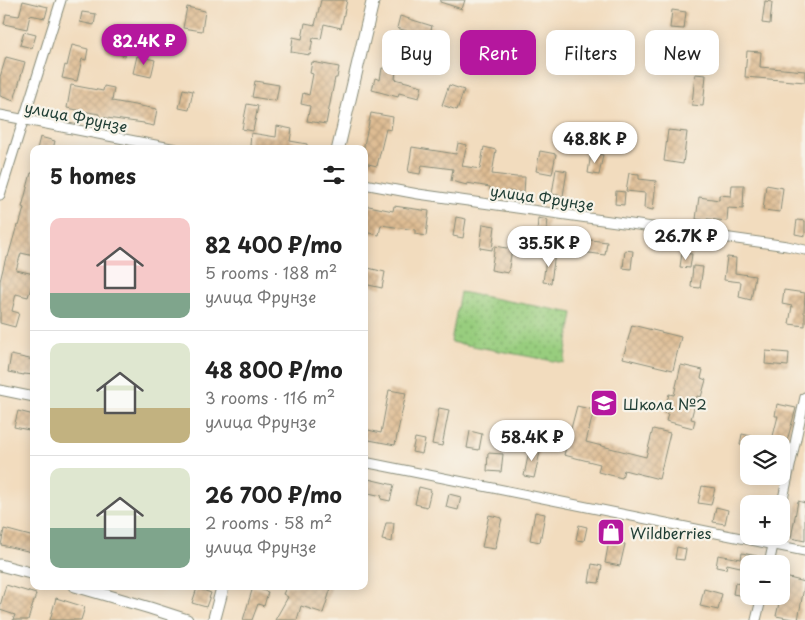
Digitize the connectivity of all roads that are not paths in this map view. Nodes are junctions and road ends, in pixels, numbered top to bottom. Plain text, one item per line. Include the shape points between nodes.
1 (61, 0) edge
2 (373, 0) edge
3 (0, 115) edge
4 (23, 120) junction
5 (155, 145) edge
6 (339, 145) edge
7 (368, 185) edge
8 (0, 195) edge
9 (805, 250) edge
10 (0, 390) edge
11 (30, 396) edge
12 (805, 397) edge
13 (368, 463) edge
14 (784, 495) edge
15 (740, 534) edge
16 (786, 545) edge
17 (805, 551) edge
18 (0, 565) edge
19 (30, 573) edge
20 (89, 590) edge
21 (222, 590) edge
22 (760, 605) edge
23 (186, 620) edge
24 (214, 620) edge
25 (756, 620) edge

1 - 4 street
2 - 6 main road
3 - 4 street, улица Фрунзе
4 - 5 street, улица Фрунзе
4 - 8 street
7 - 9 street, улица Фрунзе
10 - 11 street
12 - 14 street
13 - 15 street
16 - 17 street
18 - 19 street
20 - 23 street
21 - 24 main road
22 - 25 street

